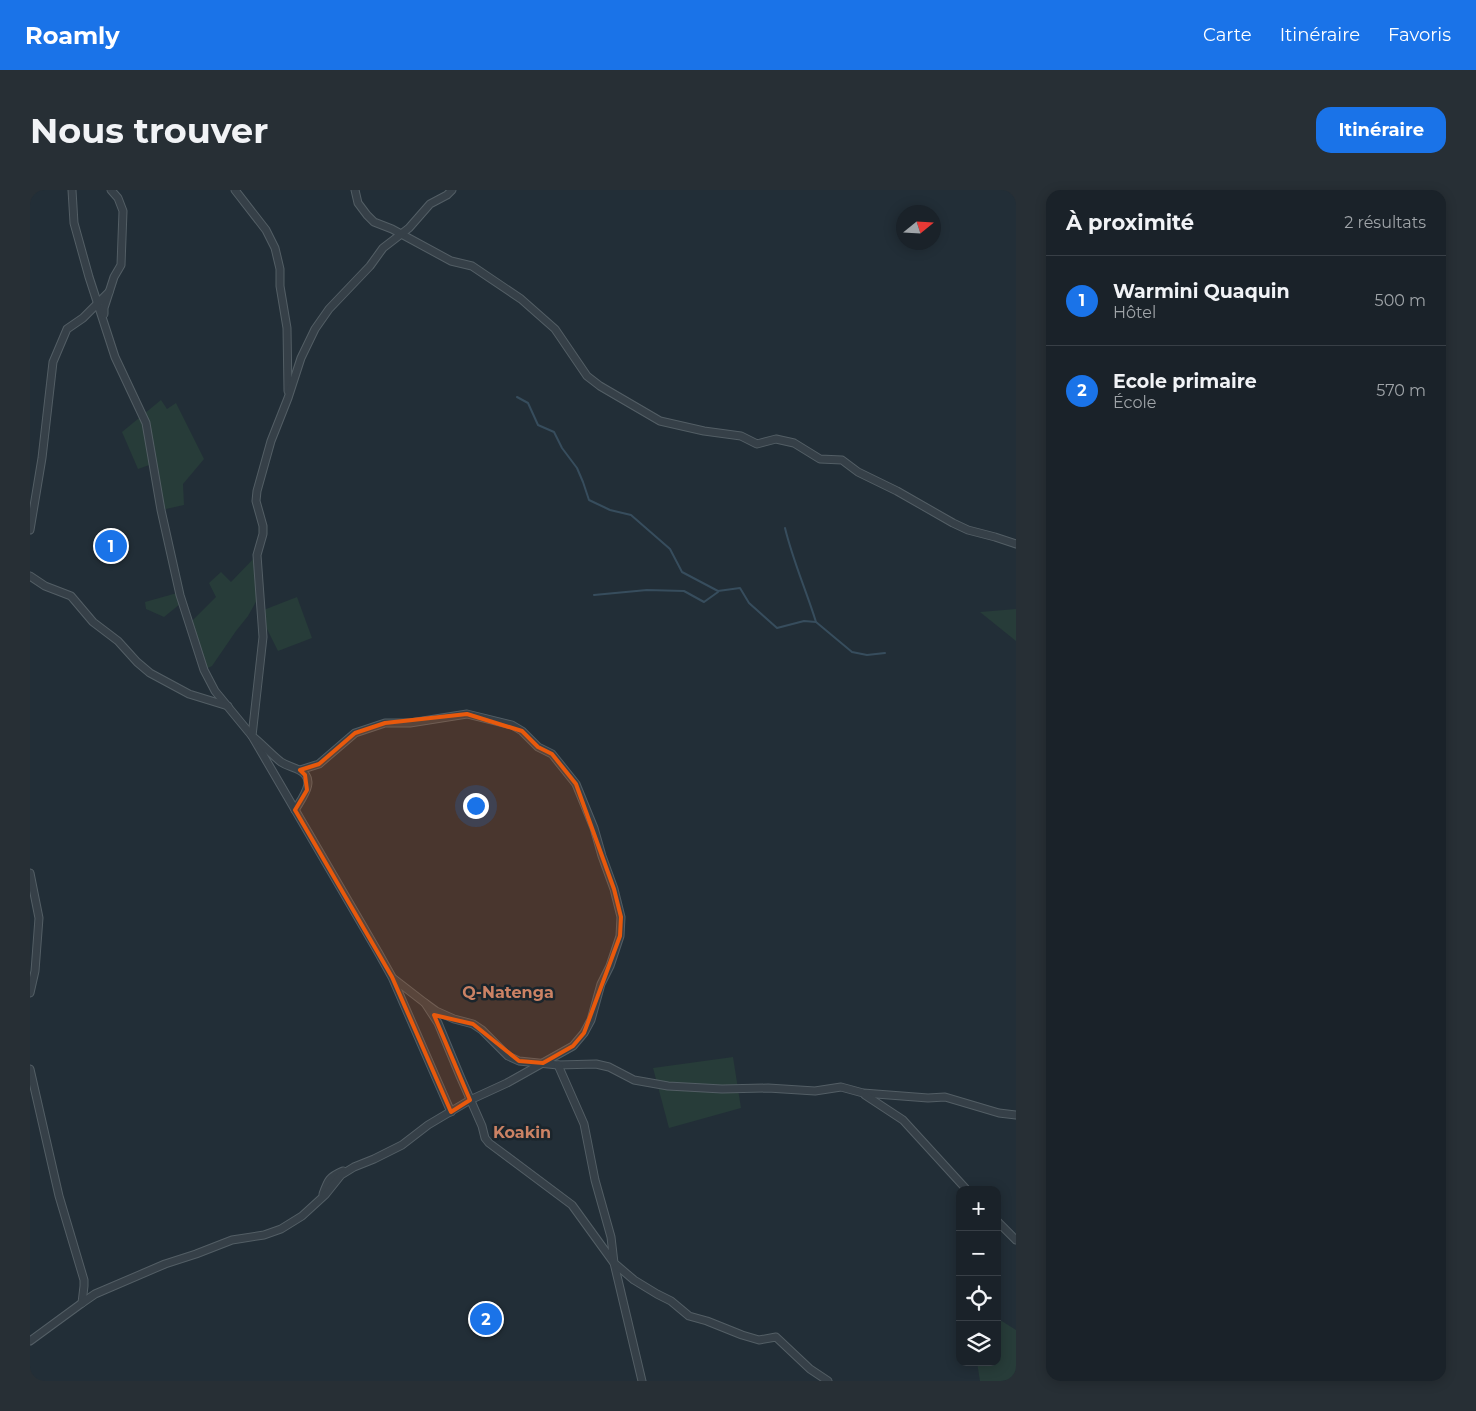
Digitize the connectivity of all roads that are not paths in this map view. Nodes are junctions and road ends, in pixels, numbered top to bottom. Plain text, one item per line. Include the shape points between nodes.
1 (72, 190) edge
2 (111, 190) edge
3 (235, 190) edge
4 (356, 190) edge
5 (452, 190) edge
6 (401, 234) junction
7 (109, 292) junction
8 (97, 303) junction
9 (104, 323) junction
10 (288, 398) junction
11 (30, 530) edge
12 (1016, 544) edge
13 (30, 576) edge
14 (228, 706) junction
15 (252, 736) junction
16 (300, 770) junction
17 (295, 810) junction
18 (30, 873) edge
19 (392, 977) junction
20 (30, 993) edge
21 (425, 1003) junction
22 (544, 1063) junction
23 (558, 1065) junction
24 (30, 1069) edge
25 (863, 1093) junction
26 (470, 1100) junction
27 (451, 1112) junction
28 (1016, 1115) edge
29 (963, 1186) edge
30 (1001, 1225) edge
31 (1016, 1240) edge
32 (614, 1263) junction
33 (82, 1303) junction
34 (30, 1341) edge
35 (642, 1381) edge
36 (828, 1381) edge

1 - 8 street via 74,223
2 - 7 street via 121,203 124,222 122,265
3 - 10 street via 266,230 275,248 287,328
4 - 6 street via 358,203 374,222
5 - 6 street via 430,204
6 - 10 street via 383,248 315,328
6 - 12 street via 451,261 472,266 521,298 555,329 587,376 660,422 741,436 757,444 776,439 794,443 820,459 842,460 858,472 968,530
7 - 8 street
7 - 9 street
8 - 9 street
8 - 11 street via 68,329 53,362
9 - 14 street via 115,357 146,423 180,595 204,670
10 - 15 street via 271,440 257,491 263,534 257,555 263,636
13 - 14 street via 71,596 93,622 150,673 200,699
14 - 15 street
15 - 16 street via 280,761
15 - 17 street
16 - 17 street via 308,782
16 - 22 street via 319,764 355,733 385,723 410,723 467,714 512,725 559,761 576,784 594,828 621,917 620,936 591,1020 573,1046
17 - 19 street
18 - 20 street via 39,918
19 - 21 street
19 - 27 street
21 - 22 street via 454,1019 473,1024 508,1056 519,1061
21 - 26 street via 438,1023
22 - 23 street
22 - 26 street
23 - 25 street via 596,1064 634,1080 668,1086 815,1091 841,1087
23 - 32 street via 584,1124 611,1237
24 - 33 street via 59,1196 84,1280
25 - 28 street via 944,1097
25 - 29 street via 903,1120
26 - 27 street
26 - 32 street via 489,1143 572,1205
27 - 33 street via 402,1145 341,1175 302,1216 281,1229 232,1240 165,1264
30 - 31 street
32 - 35 street
32 - 36 street via 689,1316 750,1338 776,1337
33 - 34 street

